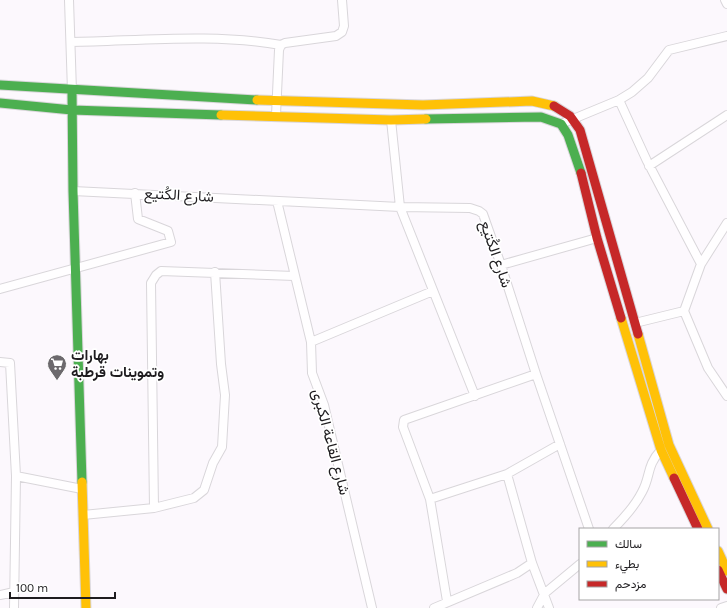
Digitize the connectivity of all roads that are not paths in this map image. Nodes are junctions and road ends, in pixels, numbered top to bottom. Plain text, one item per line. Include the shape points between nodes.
1 (69, 0) edge
2 (342, 0) edge
3 (725, 0) edge
4 (727, 4) edge
5 (727, 36) edge
6 (71, 42) junction
7 (281, 45) junction
8 (0, 86) edge
9 (72, 91) junction
10 (277, 100) junction
11 (619, 100) junction
12 (0, 103) edge
13 (72, 110) junction
14 (276, 115) junction
15 (727, 115) edge
16 (573, 118) junction
17 (391, 120) junction
18 (561, 124) junction
19 (649, 166) junction
20 (73, 190) junction
21 (136, 193) junction
22 (278, 201) junction
23 (400, 207) junction
24 (727, 224) edge
25 (597, 238) junction
26 (701, 264) junction
27 (501, 265) junction
28 (75, 269) junction
29 (215, 272) junction
30 (294, 276) junction
31 (0, 289) edge
32 (433, 291) junction
33 (684, 311) junction
34 (635, 323) junction
35 (311, 342) junction
36 (0, 362) edge
37 (536, 374) junction
38 (475, 396) junction
39 (727, 396) edge
40 (560, 444) junction
41 (661, 450) junction
42 (507, 474) junction
43 (16, 476) junction
44 (82, 488) junction
45 (430, 500) junction
46 (154, 508) junction
47 (83, 515) junction
48 (589, 528) edge
49 (614, 528) edge
50 (698, 528) edge
51 (708, 528) edge
52 (719, 553) edge
53 (532, 563) junction
54 (579, 565) edge
55 (727, 571) edge
56 (719, 572) edge
57 (727, 589) edge
58 (14, 592) junction
59 (545, 593) junction
60 (0, 595) edge
61 (447, 601) junction
62 (727, 606) edge
63 (14, 608) edge
64 (86, 608) edge
65 (372, 608) edge
66 (434, 608) edge
67 (538, 608) edge
68 (549, 608) edge
69 (721, 608) edge

1 - 6 street
2 - 7 street via 342,32 336,36
3 - 4 street
5 - 11 street via 669,50 648,78
6 - 7 street via 257,41
6 - 9 street
7 - 10 street
8 - 9 main road
9 - 10 main road
9 - 13 main road
10 - 14 street
10 - 16 main road via 386,104 544,103 558,107
11 - 16 street
11 - 19 street
12 - 13 main road
13 - 14 main road
13 - 20 main road
14 - 17 main road
15 - 19 street
16 - 18 street
16 - 34 main road via 581,135
17 - 18 main road via 536,117
17 - 23 street
18 - 25 main road via 568,135 582,175
19 - 26 street
20 - 21 street, شارع الكُتيع
20 - 28 main road
21 - 22 street, شارع الكُتيع
21 - 28 street via 138,219 168,231 171,242
22 - 23 street, شارع الكُتيع
22 - 30 street, شارع القاعة الكبرى
23 - 27 street, شارع الكُتيع via 470,208 479,211 485,220
23 - 32 street
24 - 26 street
25 - 27 street
25 - 41 main road
26 - 33 street
27 - 37 street, شارع الكُتيع
28 - 31 street
28 - 44 main road
29 - 30 street
29 - 46 street via 221,364 225,383 222,447 200,494 194,498
29 - 46 street via 161,271 152,283
30 - 35 street, شارع القاعة الكبرى
32 - 35 street
32 - 38 street
33 - 34 street
33 - 39 street via 708,368
34 - 51 main road via 669,445
35 - 65 street, شارع القاعة الكبرى via 312,373 324,405
36 - 43 street via 10,363
37 - 38 street
37 - 40 street, شارع الكُتيع
38 - 45 street via 404,420 403,427
40 - 42 street
40 - 48 street, شارع الكُتيع
41 - 49 street via 652,460 643,491
41 - 50 main road
42 - 45 street
42 - 53 street
43 - 44 street
43 - 58 street
44 - 47 main road
45 - 61 street
46 - 47 street
47 - 64 main road
52 - 55 main road
53 - 59 street
53 - 61 street via 510,576 460,598
54 - 59 street
56 - 57 main road
58 - 60 street
58 - 63 street
59 - 67 street
59 - 68 street
61 - 66 street
62 - 69 street

